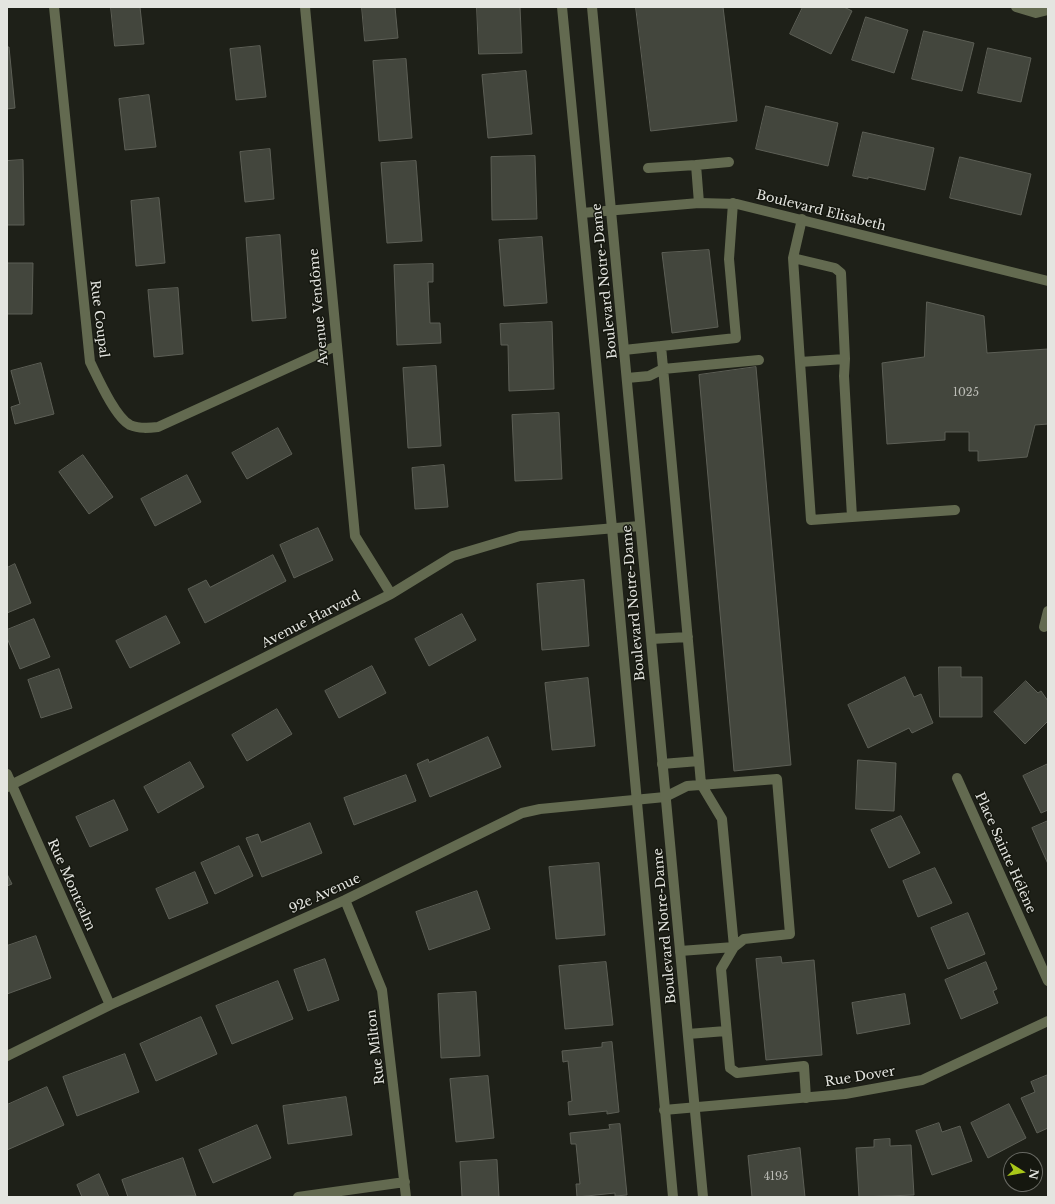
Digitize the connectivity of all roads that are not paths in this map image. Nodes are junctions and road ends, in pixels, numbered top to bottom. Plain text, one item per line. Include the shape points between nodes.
1 (54, 7) edge
2 (305, 7) edge
3 (562, 7) edge
4 (592, 7) edge
5 (1016, 7) edge
6 (1048, 10) edge
7 (729, 162) dead end
8 (696, 164) junction
9 (648, 168) dead end
10 (698, 203) junction
11 (733, 203) junction
12 (610, 211) junction
13 (582, 213) junction
14 (802, 219) junction
15 (793, 258) junction
16 (1048, 281) edge
17 (336, 346) junction
18 (661, 346) junction
19 (624, 350) junction
20 (845, 359) junction
21 (759, 360) dead end
22 (800, 362) junction
23 (663, 369) junction
24 (627, 378) junction
25 (955, 510) dead end
26 (852, 517) junction
27 (640, 526) junction
28 (612, 528) junction
29 (391, 594) junction
30 (1048, 611) edge
31 (1044, 627) dead end
32 (688, 637) junction
33 (651, 639) junction
34 (699, 761) junction
35 (662, 764) junction
36 (7, 774) edge
37 (957, 778) dead end
38 (701, 784) junction
39 (10, 786) edge
40 (665, 797) junction
41 (636, 799) junction
42 (345, 900) junction
43 (734, 947) junction
44 (680, 951) junction
45 (1048, 981) edge
46 (110, 1005) junction
47 (1048, 1021) edge
48 (726, 1031) junction
49 (688, 1034) junction
50 (7, 1056) edge
51 (806, 1098) junction
52 (695, 1107) junction
53 (664, 1110) junction
54 (405, 1182) junction
55 (298, 1197) edge
56 (406, 1197) edge
57 (673, 1197) edge
58 (703, 1197) edge

1 - 17 street, Rue Coupal via 90,362 110,401 130,424 144,428 158,427
2 - 17 street, Avenue Vendôme
3 - 13 street, Boulevard Notre-Dame
4 - 12 street, Boulevard Notre-Dame
5 - 6 street via 1036,12
7 - 8 street
8 - 9 street
8 - 10 street
10 - 11 street, Boulevard Elisabeth
10 - 12 street, Boulevard Elisabeth
11 - 14 street, Boulevard Elisabeth
11 - 18 street via 729,259 736,338
12 - 13 street, Boulevard Elisabeth
12 - 19 street, Boulevard Notre-Dame
13 - 28 street, Boulevard Notre-Dame
14 - 15 street
14 - 16 street, Boulevard Elisabeth
15 - 20 street via 835,268 841,273
15 - 22 street
17 - 29 street, Avenue Vendôme via 355,536
18 - 19 street
18 - 23 street
19 - 24 street, Boulevard Notre-Dame
20 - 22 street
20 - 26 street
21 - 23 street
22 - 26 street via 811,520
23 - 24 street via 649,376
23 - 32 street
24 - 27 street, Boulevard Notre-Dame
25 - 26 street
27 - 28 street, Avenue Harvard
27 - 33 street, Boulevard Notre-Dame
28 - 29 street, Avenue Harvard via 520,536 453,556
28 - 41 street, Boulevard Notre-Dame
29 - 39 street, Avenue Harvard
30 - 31 street
32 - 33 street
32 - 34 street
33 - 35 street, Boulevard Notre-Dame
34 - 35 street
34 - 38 street
35 - 40 street, Boulevard Notre-Dame
36 - 39 street, Rue Montcalm
37 - 45 street, Place Sainte Hélène
38 - 40 street via 687,786
38 - 43 street via 722,819
38 - 43 street via 777,779 790,934 744,939
39 - 46 street, Rue Montcalm
40 - 41 street, 92e Avenue
40 - 44 street, Boulevard Notre-Dame
41 - 42 street, 92e Avenue via 522,813
41 - 53 street, Boulevard Notre-Dame
42 - 46 street, 92e Avenue
42 - 54 street, Rue Milton via 382,990
43 - 44 street
43 - 48 street via 721,969
44 - 49 street, Boulevard Notre-Dame
46 - 50 street, 92e Avenue
47 - 51 street, Rue Dover via 922,1080 845,1094
48 - 49 street
48 - 51 street via 729,1064 733,1072 804,1066
49 - 52 street, Boulevard Notre-Dame
51 - 52 street, Rue Dover
52 - 53 street, Rue Dover
52 - 58 street, Boulevard Notre-Dame
53 - 57 street, Boulevard Notre-Dame
54 - 55 street
54 - 56 street, Rue Milton

